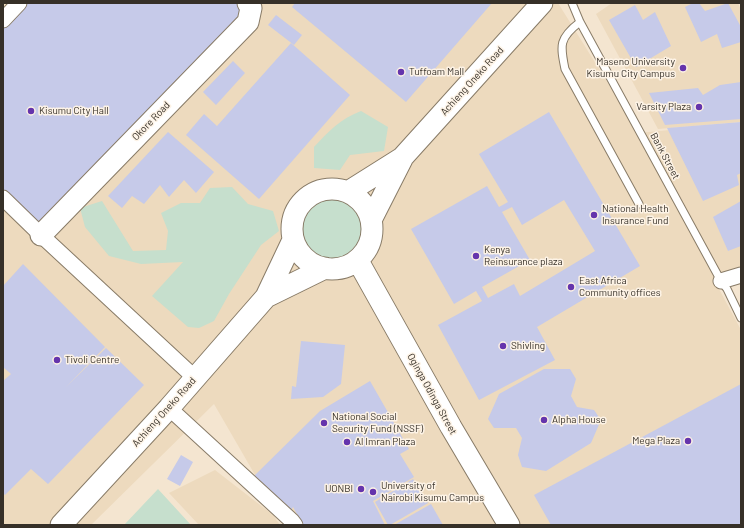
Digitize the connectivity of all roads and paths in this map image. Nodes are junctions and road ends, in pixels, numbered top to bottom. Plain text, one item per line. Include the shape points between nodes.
1 (19, 3) edge
2 (248, 3) edge
3 (542, 3) edge
4 (572, 3) edge
5 (3, 20) edge
6 (580, 22) junction
7 (402, 158) junction
8 (348, 192) junction
9 (3, 198) edge
10 (639, 204) dead end
11 (371, 220) junction
12 (41, 235) junction
13 (293, 240) junction
14 (353, 264) junction
15 (325, 268) junction
16 (741, 275) edge
17 (721, 281) junction
18 (266, 297) junction
19 (741, 318) edge
20 (194, 378) junction
21 (168, 408) junction
22 (61, 525) edge
23 (295, 525) edge
24 (495, 525) edge
25 (509, 525) edge

1 - 5 street
2 - 12 main road, Okore Road via 251,8 248,22
3 - 7 main road, Achieng Oneko Road
4 - 6 lane, Bank Street
6 - 10 lane via 563,40 565,69
6 - 17 lane, Bank Street
7 - 8 main road, Achieng Oneko Road
7 - 11 main road, Achieng Oneko Road
8 - 11 main road via 359,199
8 - 13 main road via 336,189 323,190 301,203 294,214
9 - 12 street
11 - 14 main road via 372,233 369,245
12 - 20 street
13 - 15 main road via 305,259
13 - 18 main road, Achieng' Oneko Road
14 - 15 main road
14 - 24 main road, Oginga Odinga Street via 440,434
14 - 25 main road, Oginga Odinga Street
15 - 18 main road, Achieng' Oneko Road
16 - 17 street
17 - 19 lane, Bank Street
18 - 20 main road, Achieng' Oneko Road
20 - 21 main road, Achieng' Oneko Road
21 - 22 main road, Achieng' Oneko Road
21 - 23 street

